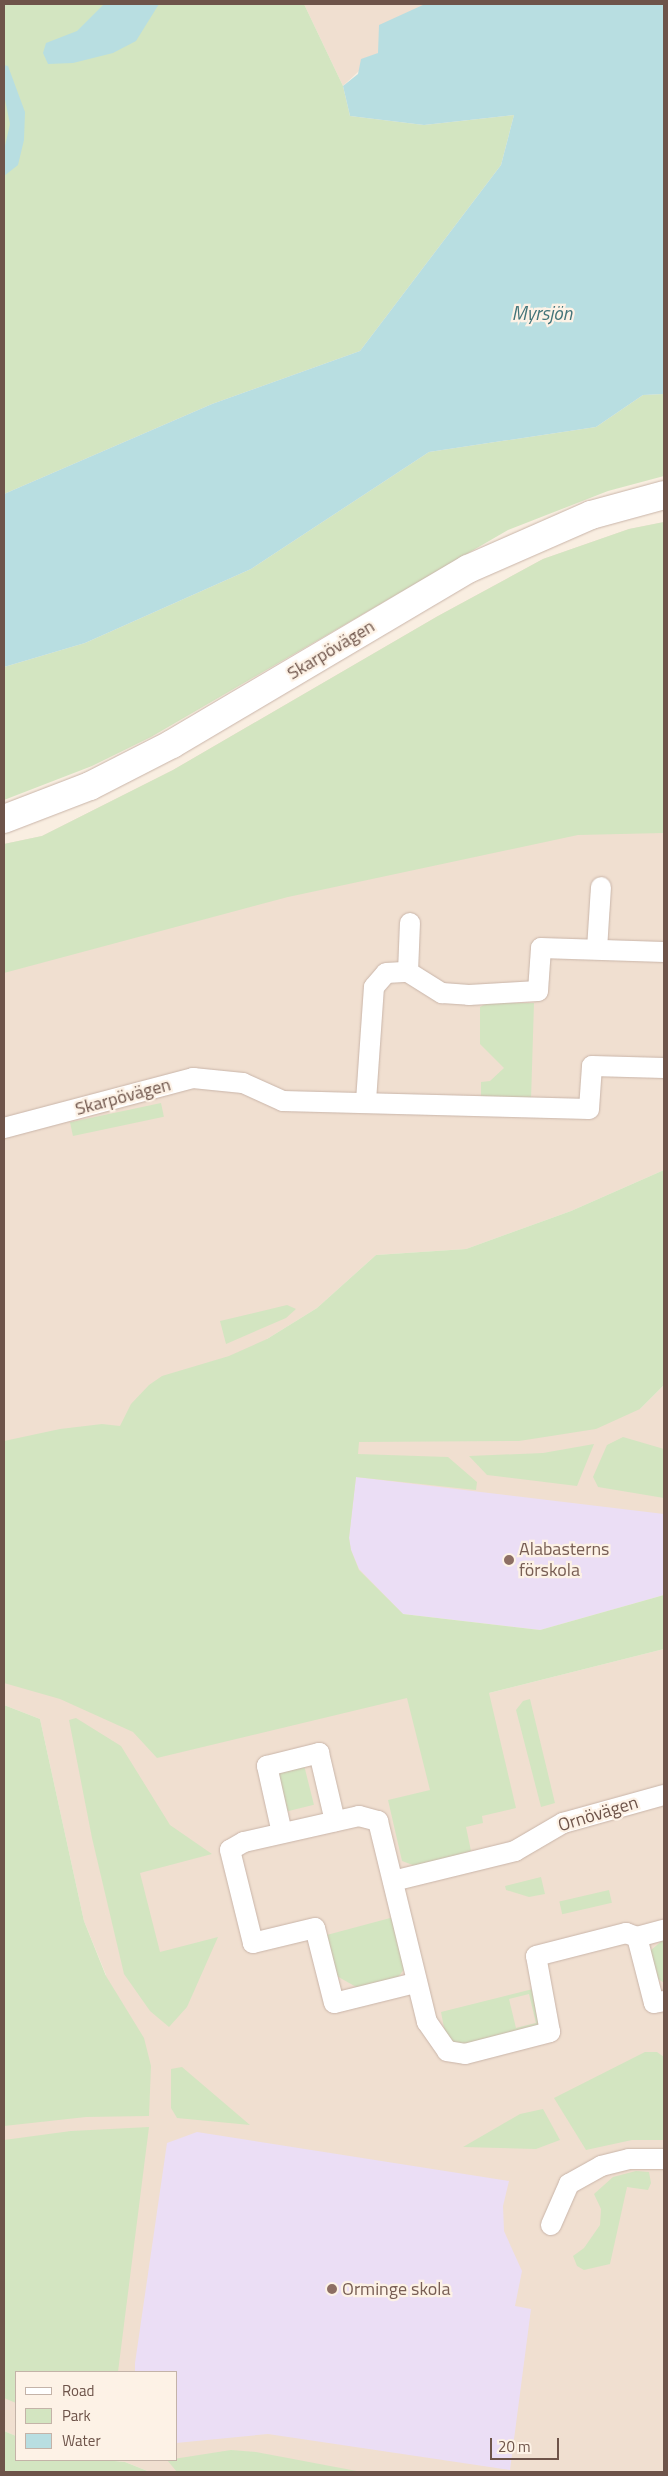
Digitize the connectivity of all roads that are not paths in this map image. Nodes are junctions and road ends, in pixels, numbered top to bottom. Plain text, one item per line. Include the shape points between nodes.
1 (664, 495) edge
2 (4, 819) edge
3 (601, 887) dead end
4 (410, 923) dead end
5 (597, 949) junction
6 (664, 952) edge
7 (408, 972) junction
8 (664, 1068) edge
9 (366, 1101) junction
10 (4, 1128) edge
11 (664, 1795) edge
12 (335, 1821) junction
13 (282, 1833) junction
14 (393, 1881) junction
15 (664, 1930) edge
16 (637, 1937) junction
17 (415, 1983) junction
18 (664, 2001) edge
19 (664, 2159) edge
20 (551, 2225) dead end

1 - 2 street, Skarpövägen via 591,515 468,569 172,744 90,786
3 - 5 street
4 - 7 street
5 - 6 street
5 - 7 street via 541,948 538,991 469,995 442,993
7 - 9 street via 386,972 374,987
8 - 9 street, Skarpövägen via 592,1066 590,1109
9 - 10 street, Skarpövägen via 283,1101 243,1083 193,1078
11 - 14 street, Ornövägen via 563,1823 515,1851
12 - 13 street
12 - 13 street via 319,1753 267,1766
12 - 14 street via 359,1816 378,1822
13 - 17 street via 244,1842 230,1850 253,1943 315,1928 334,2003
14 - 17 street
15 - 16 street
16 - 17 street via 626,1933 536,1956 550,2032 465,2054 447,2050 427,2022
16 - 18 street via 654,2003
19 - 20 street via 629,2159 601,2166 569,2184

